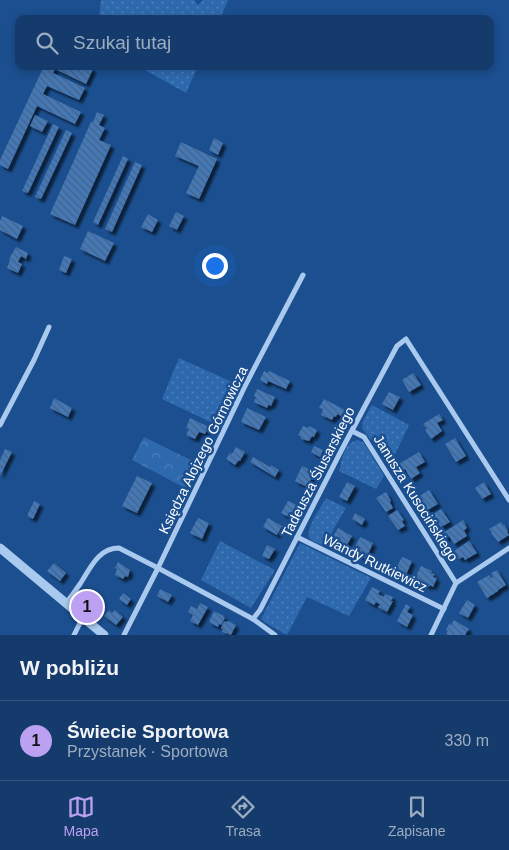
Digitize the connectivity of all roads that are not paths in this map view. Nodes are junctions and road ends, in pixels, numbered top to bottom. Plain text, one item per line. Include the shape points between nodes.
1 (303, 275) dead end
2 (49, 327) dead end
3 (0, 425) edge
4 (352, 431) junction
5 (509, 500) edge
6 (296, 538) junction
7 (509, 548) edge
8 (0, 550) edge
9 (158, 568) junction
10 (456, 583) junction
11 (66, 603) junction
12 (444, 609) junction
13 (83, 617) junction
14 (253, 619) junction
15 (74, 635) edge
16 (104, 635) edge
17 (124, 635) edge
18 (275, 635) edge
19 (431, 635) edge

1 - 9 street, Księdza Alojzego Górnowicza via 246,384
2 - 3 street
4 - 5 street, Tadeusza Ślusarskiego via 397,346 406,339
4 - 6 street, Tadeusza Ślusarskiego
4 - 10 street, Janusza Kusocińskiego via 364,437
6 - 12 street, Wandy Rutkiewicz
6 - 14 street, Tadeusza Ślusarskiego
7 - 10 street
8 - 11 street
9 - 11 street via 119,548 106,550
9 - 14 street
9 - 17 street, Księdza Alojzego Górnowicza
10 - 12 street
11 - 13 street
12 - 19 street
13 - 15 street
13 - 16 street
14 - 18 street

